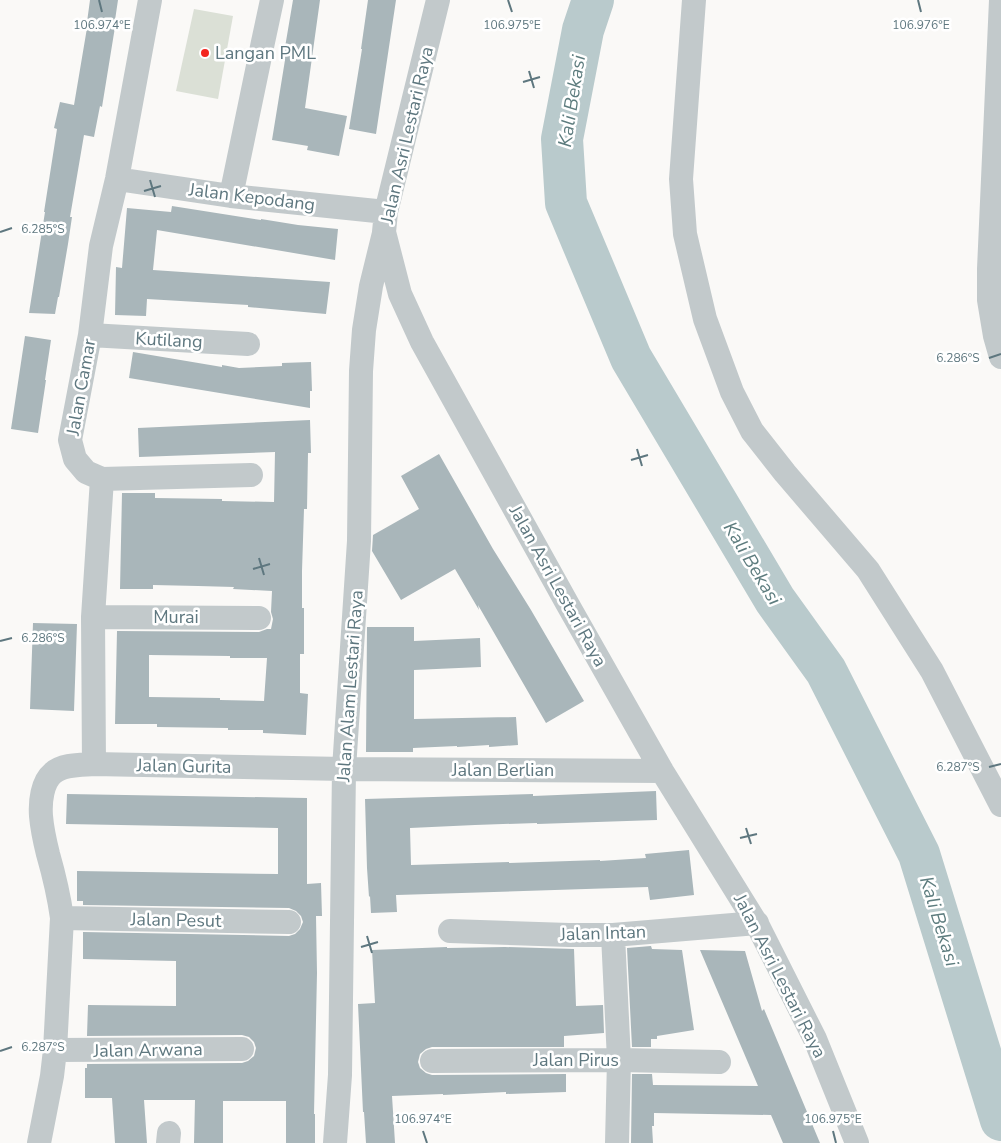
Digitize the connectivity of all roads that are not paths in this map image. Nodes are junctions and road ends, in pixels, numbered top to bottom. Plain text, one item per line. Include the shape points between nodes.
1 (150, 0) edge
2 (272, 0) edge
3 (438, 0) edge
4 (694, 0) edge
5 (1001, 0) edge
6 (117, 179) junction
7 (231, 196) junction
8 (385, 222) junction
9 (90, 335) junction
10 (248, 344) dead end
11 (1001, 357) edge
12 (250, 475) dead end
13 (102, 479) junction
14 (93, 617) junction
15 (259, 618) dead end
16 (94, 764) junction
17 (344, 769) junction
18 (662, 771) junction
19 (1001, 806) edge
20 (62, 918) junction
21 (289, 922) dead end
22 (757, 923) junction
23 (450, 930) dead end
24 (613, 935) junction
25 (242, 1049) dead end
26 (55, 1050) junction
27 (619, 1060) junction
28 (432, 1061) dead end
29 (719, 1062) dead end
30 (39, 1143) edge
31 (335, 1143) edge
32 (617, 1143) edge
33 (857, 1143) edge

1 - 6 street, Jalan Camar
2 - 7 street
3 - 8 street, Jalan Asri Lestari Raya
4 - 19 street via 681,179 685,234 705,319 732,392 752,431 868,570 932,671
5 - 11 street via 988,300
6 - 7 street, Jalan Kepodang
6 - 9 street, Jalan Camar via 101,246
7 - 8 street, Jalan Kepodang
8 - 17 street, Jalan Alam Lestari Raya via 371,286 361,371 360,541
8 - 18 street, Jalan Asri Lestari Raya via 400,294 422,342
9 - 10 street, Kutilang
9 - 13 street, Jalan Camar via 70,440 75,459 86,472
12 - 13 street
13 - 14 street
14 - 15 street, Murai
14 - 16 street
16 - 17 street, Jalan Gurita
16 - 20 street, Jalan Gurita via 62,767 52,773 41,798 41,817
17 - 18 street, Jalan Berlian
17 - 31 street, Jalan Alam Lestari Raya via 340,1075
18 - 22 street, Jalan Asri Lestari Raya
20 - 21 street, Jalan Pesut
20 - 26 street
22 - 24 street, Jalan Intan
22 - 33 street, Jalan Asri Lestari Raya via 815,1039
23 - 24 street, Jalan Intan
24 - 27 street
25 - 26 street, Jalan Arwana
26 - 30 street
27 - 28 street, Jalan Pirus
27 - 29 street, Jalan Pirus
27 - 32 street

